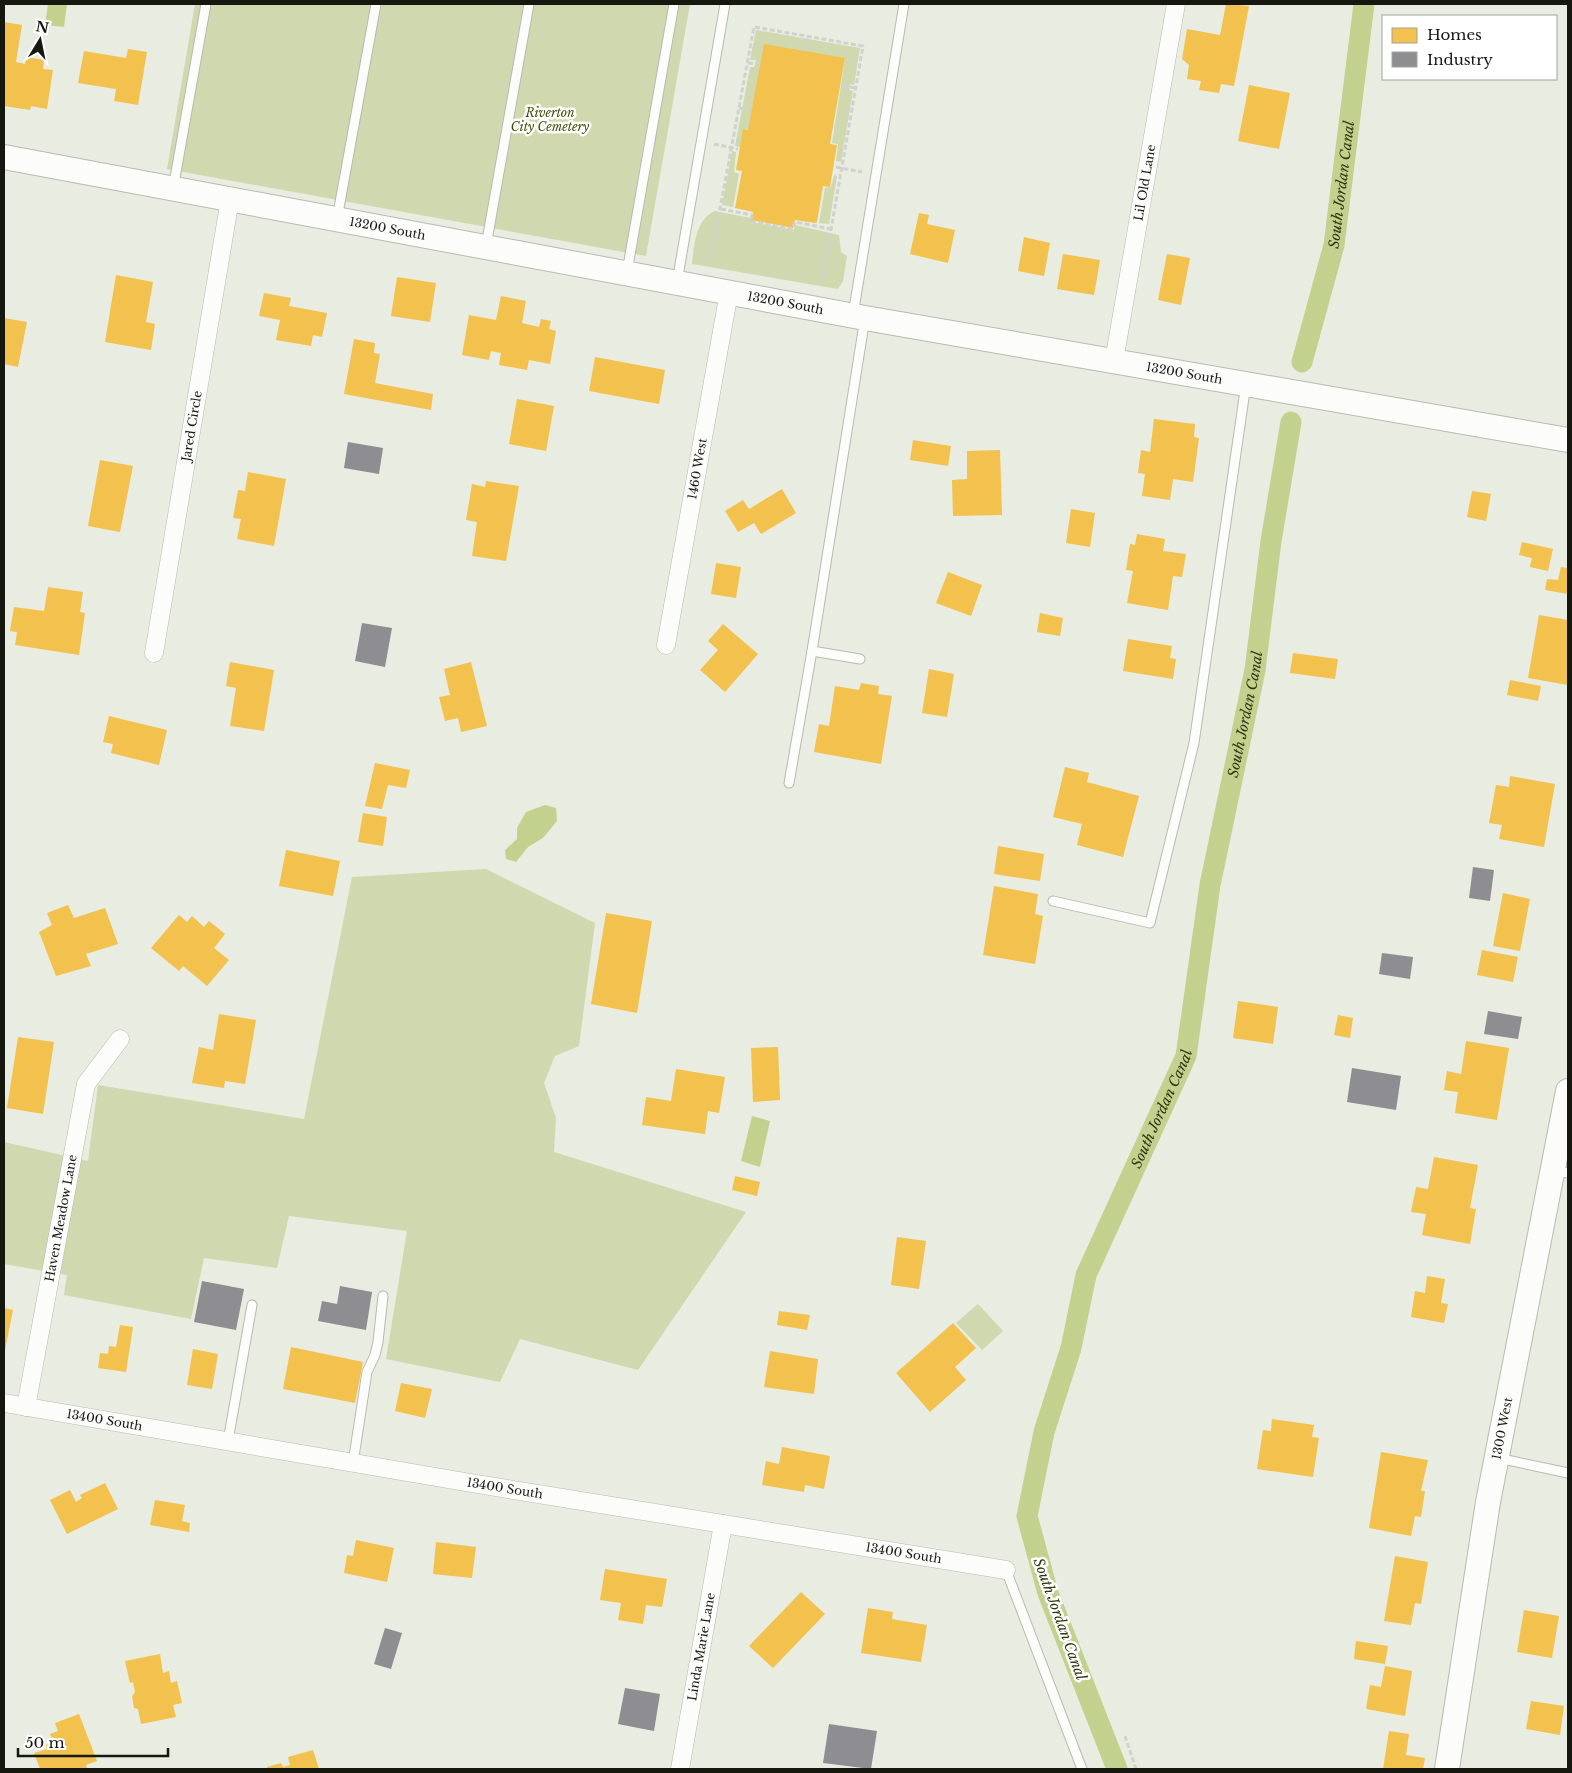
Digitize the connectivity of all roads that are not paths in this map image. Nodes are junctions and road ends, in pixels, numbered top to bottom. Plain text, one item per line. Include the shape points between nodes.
1 (206, 4) edge
2 (376, 4) edge
3 (529, 4) edge
4 (674, 4) edge
5 (725, 4) edge
6 (904, 4) edge
7 (1176, 4) edge
8 (4, 157) edge
9 (173, 189) junction
10 (230, 199) junction
11 (337, 219) junction
12 (486, 246) junction
13 (627, 273) junction
14 (676, 282) junction
15 (729, 292) junction
16 (859, 316) junction
17 (1114, 361) junction
18 (1246, 384) junction
19 (1568, 440) edge
20 (666, 645) dead end
21 (812, 651) junction
22 (154, 653) dead end
23 (860, 659) dead end
24 (788, 782) dead end
25 (1053, 901) dead end
26 (120, 1039) dead end
27 (1567, 1103) edge
28 (1561, 1171) edge
29 (383, 1296) dead end
30 (252, 1305) dead end
31 (4, 1403) edge
32 (26, 1407) junction
33 (228, 1441) junction
34 (1497, 1458) junction
35 (353, 1463) junction
36 (1568, 1474) edge
37 (723, 1524) junction
38 (1006, 1570) joint
39 (680, 1769) edge
40 (1082, 1769) edge
41 (1447, 1769) edge

1 - 9 lane
2 - 11 lane
3 - 12 lane
4 - 13 lane
5 - 14 lane
6 - 16 lane
7 - 17 street, Lil Old Lane
8 - 9 street, 13200 South
9 - 10 street, 13200 South
10 - 11 street, 13200 South
10 - 22 street, Jared Circle
11 - 12 street, 13200 South
12 - 13 street, 13200 South
13 - 14 street, 13200 South
14 - 15 street, 13200 South
15 - 16 street, 13200 South
15 - 20 street, 1460 West
16 - 17 street, 13200 South
16 - 21 lane
17 - 18 street, 13200 South
18 - 19 street, 13200 South
18 - 25 lane via 1194,743 1150,923
21 - 23 lane
21 - 24 lane
26 - 32 street, Haven Meadow Lane via 86,1084
27 - 28 street, 1300 West
28 - 34 street, 1300 West
29 - 35 lane via 378,1342 367,1372
30 - 33 lane
31 - 32 street, 13400 South
32 - 33 street, 13400 South
33 - 35 street, 13400 South
34 - 36 lane
34 - 41 street, 1300 West
35 - 37 street, 13400 South
37 - 38 street, 13400 South
37 - 39 street, Linda Marie Lane
38 - 40 lane

